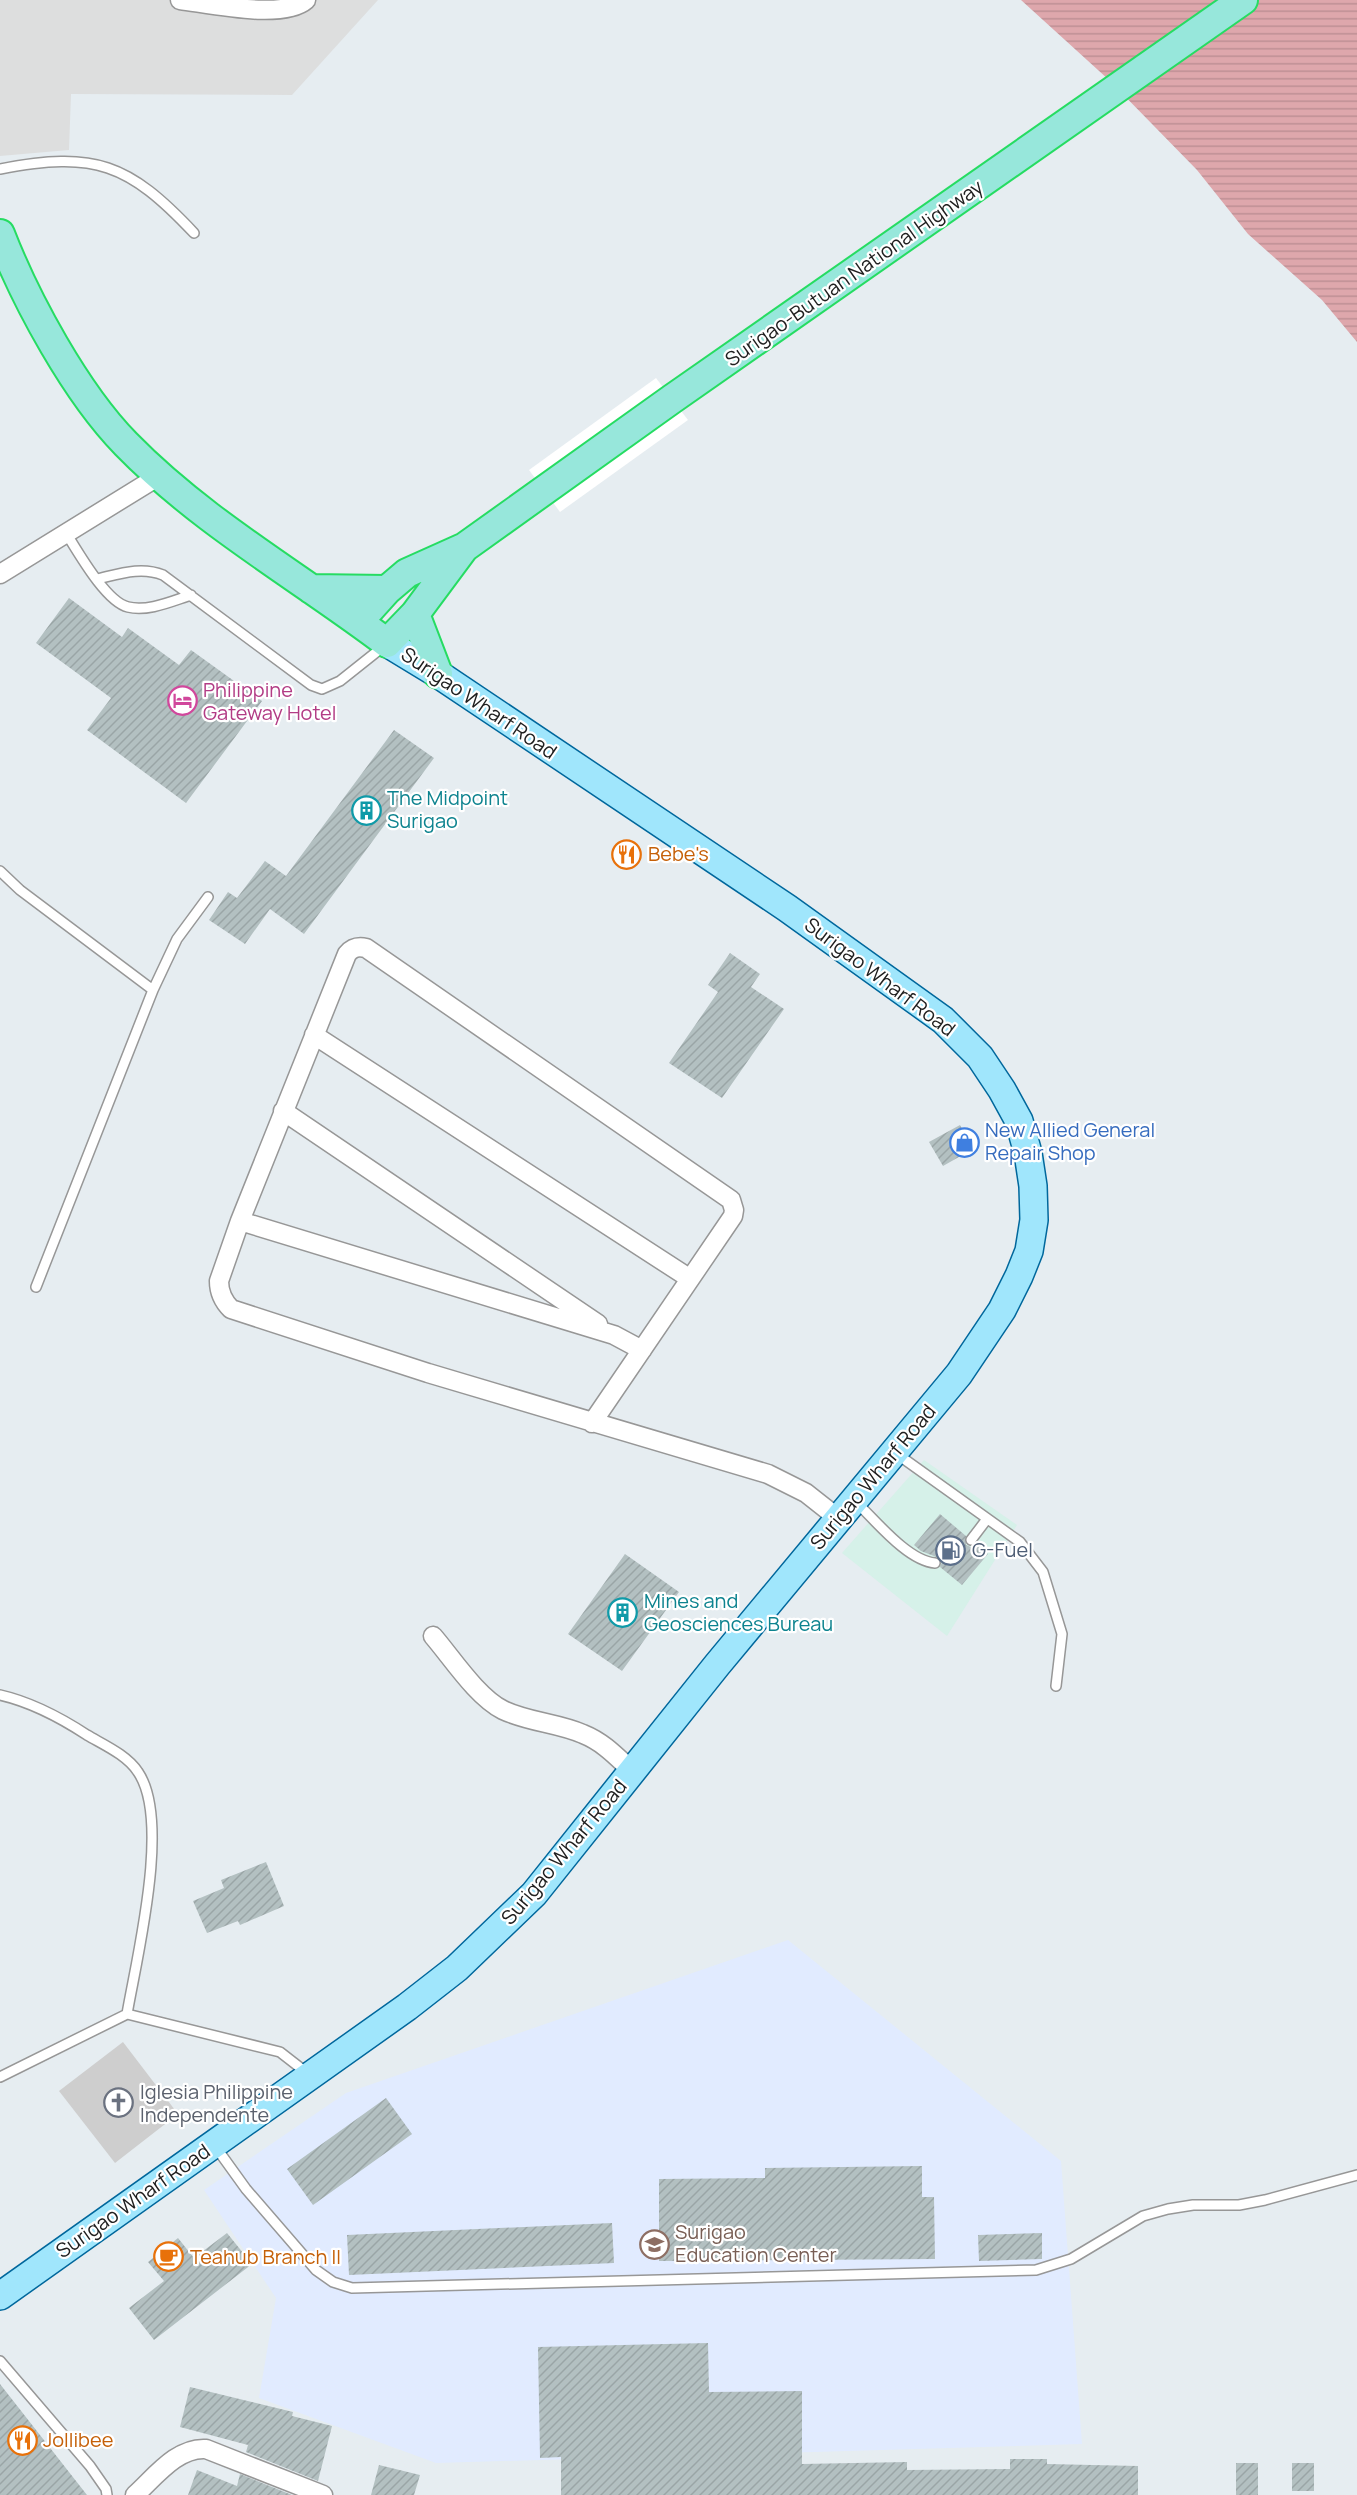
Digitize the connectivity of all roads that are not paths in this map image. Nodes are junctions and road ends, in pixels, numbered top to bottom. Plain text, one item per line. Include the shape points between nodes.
1 (180, 0) edge
2 (306, 0) edge
3 (1243, 0) edge
4 (0, 169) edge
5 (194, 233) dead end
6 (0, 234) edge
7 (159, 476) junction
8 (66, 533) junction
9 (465, 547) junction
10 (0, 574) edge
11 (98, 579) junction
12 (311, 589) junction
13 (387, 590) junction
14 (191, 595) junction
15 (415, 614) junction
16 (359, 621) junction
17 (387, 643) junction
18 (438, 674) junction
19 (0, 872) edge
20 (208, 897) dead end
21 (153, 990) junction
22 (314, 1035) junction
23 (283, 1112) junction
24 (240, 1221) junction
25 (689, 1278) junction
26 (36, 1287) dead end
27 (614, 1335) junction
28 (642, 1350) junction
29 (592, 1423) junction
30 (894, 1452) junction
31 (846, 1510) junction
32 (987, 1519) junction
33 (971, 1540) dead end
34 (935, 1563) dead end
35 (433, 1636) dead end
36 (1056, 1686) dead end
37 (0, 1695) edge
38 (632, 1770) junction
39 (127, 2014) junction
40 (311, 2076) junction
41 (0, 2077) edge
42 (214, 2144) junction
43 (1357, 2175) edge
44 (0, 2296) edge
45 (0, 2361) edge
46 (107, 2495) edge
47 (135, 2495) edge
48 (323, 2495) edge

1 - 2 street via 270,10 288,9
3 - 9 highway, Surigao-Butuan National Highway
4 - 5 lane via 71,161 109,167 143,185
6 - 7 highway via 34,308 89,399 124,443
7 - 8 street
7 - 12 highway via 215,522
8 - 10 street
8 - 11 lane
9 - 13 highway, Surigao-Butuan National Highway via 407,573
9 - 15 highway, Surigao-Butuan National Highway
11 - 14 lane via 135,571 155,572
11 - 14 lane via 117,602 127,607 150,607
12 - 13 highway
12 - 16 highway
13 - 16 highway, Surigao-Butuan National Highway
14 - 17 lane via 311,685 322,689 340,681
15 - 17 highway, Surigao-Butuan National Highway
15 - 18 highway
16 - 17 highway
17 - 18 main road, Surigao Wharf Road
18 - 30 main road, Surigao Wharf Road via 896,984 980,1056 1002,1090 1019,1120 1028,1153 1034,1220 1029,1251 1002,1310 981,1343
19 - 21 lane
20 - 21 lane via 177,939
21 - 26 lane
22 - 23 street
22 - 25 street
22 - 25 street via 347,954 355,947 366,948 728,1196 733,1216
23 - 24 street
23 - 27 street
24 - 27 street
24 - 29 street via 219,1281 221,1297 231,1309
25 - 28 street
27 - 28 street
28 - 29 street
29 - 31 street via 768,1474
30 - 31 main road, Surigao Wharf Road
30 - 32 lane
31 - 34 lane via 914,1556
31 - 38 main road, Surigao Wharf Road
32 - 33 lane
32 - 36 lane via 1020,1542 1043,1572 1062,1635
35 - 38 street via 495,1705 519,1716 581,1733 607,1747
37 - 39 lane via 43,1710 124,1757 138,1771 148,1791 152,1849
38 - 40 main road, Surigao Wharf Road via 534,1894 495,1933 407,2007
39 - 40 lane via 280,2052
39 - 41 lane
40 - 42 main road, Surigao Wharf Road
42 - 43 lane via 316,2270 333,2282 352,2288 1036,2270 1071,2259 1143,2216 1192,2205 1239,2205
42 - 44 main road, Surigao Wharf Road
45 - 46 lane via 90,2466
47 - 48 street via 181,2454 198,2449

